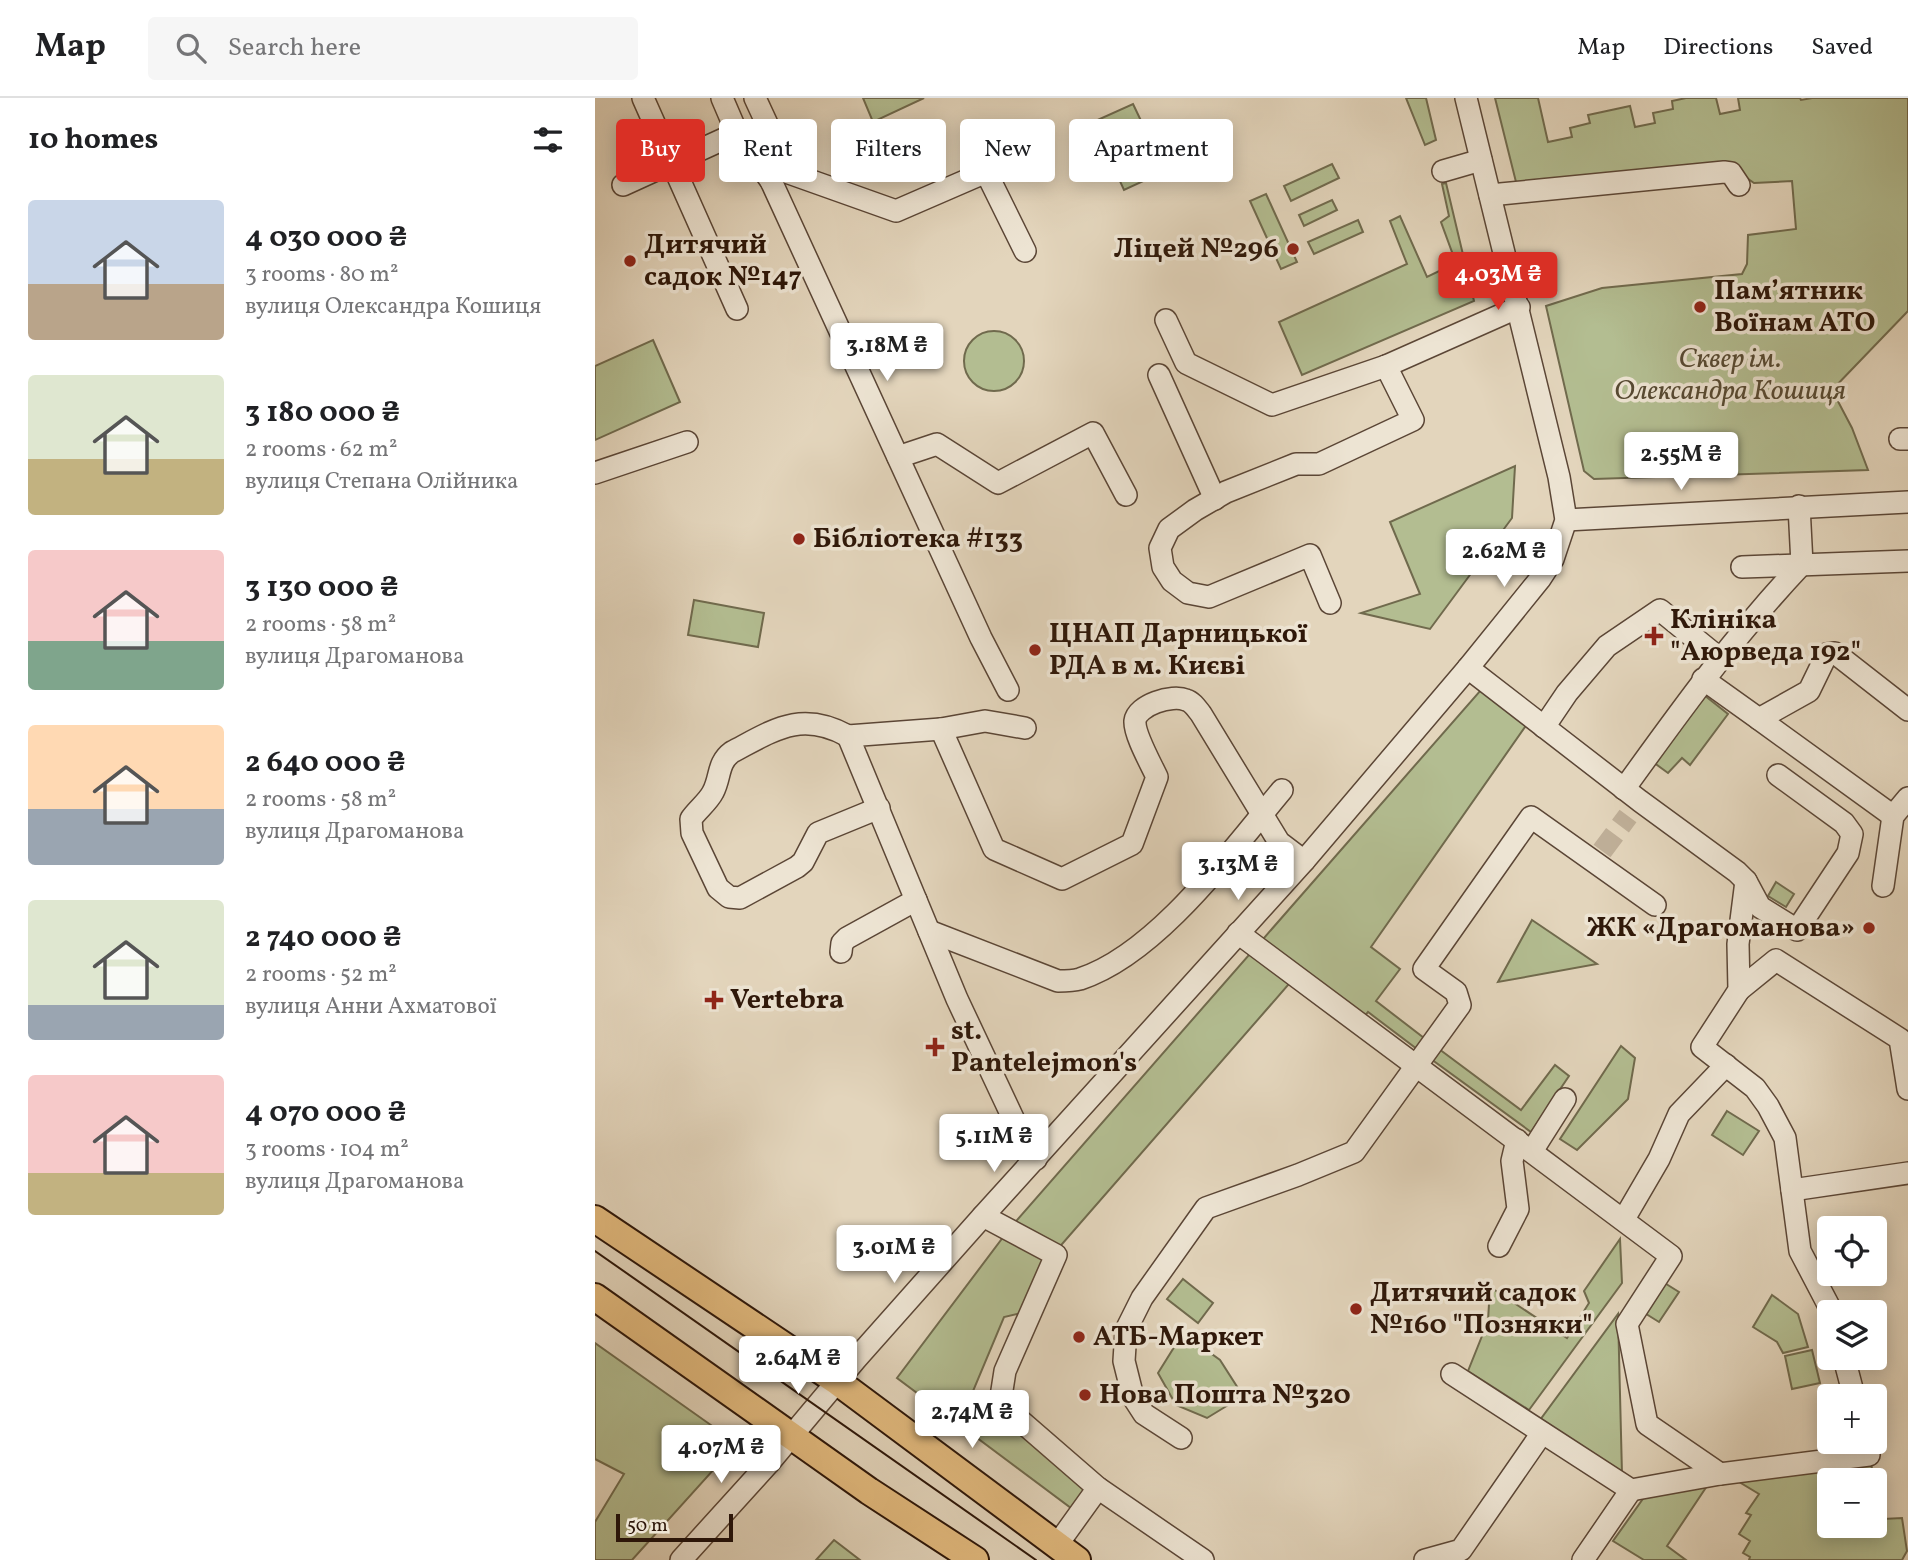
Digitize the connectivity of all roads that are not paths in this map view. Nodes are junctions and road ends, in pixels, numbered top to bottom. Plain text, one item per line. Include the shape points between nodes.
1 (643, 98) edge
2 (722, 98) edge
3 (755, 98) edge
4 (1466, 98) edge
5 (652, 119) edge
6 (731, 119) edge
7 (765, 119) edge
8 (1481, 160) junction
9 (1443, 171) dead end
10 (629, 182) edge
11 (680, 182) edge
12 (777, 182) edge
13 (800, 182) edge
14 (623, 185) dead end
15 (1739, 185) dead end
16 (1490, 195) junction
17 (1025, 251) dead end
18 (1519, 307) junction
19 (737, 309) dead end
20 (1167, 320) dead end
21 (1386, 366) junction
22 (1159, 375) dead end
23 (687, 442) dead end
24 (898, 457) junction
25 (595, 473) edge
26 (1126, 495) dead end
27 (1215, 499) junction
28 (1908, 502) edge
29 (1799, 506) junction
30 (1566, 520) junction
31 (1908, 561) edge
32 (1802, 564) junction
33 (1742, 567) dead end
34 (1330, 603) dead end
35 (1719, 658) junction
36 (1468, 668) junction
37 (1703, 679) junction
38 (1008, 690) dead end
39 (1908, 710) edge
40 (1759, 719) junction
41 (1544, 727) junction
42 (1025, 728) dead end
43 (941, 729) junction
44 (848, 736) junction
45 (1778, 775) dead end
46 (1282, 790) dead end
47 (1908, 798) edge
48 (1630, 802) junction
49 (879, 808) junction
50 (1262, 814) junction
51 (1893, 816) junction
52 (1304, 861) junction
53 (1746, 881) junction
54 (1883, 886) dead end
55 (916, 900) junction
56 (1655, 905) dead end
57 (929, 931) junction
58 (1238, 933) junction
59 (841, 952) dead end
60 (1739, 989) junction
61 (1416, 1065) junction
62 (1726, 1065) junction
63 (1908, 1089) edge
64 (1565, 1099) dead end
65 (1525, 1146) junction
66 (1036, 1159) junction
67 (1908, 1172) edge
68 (1792, 1190) junction
69 (983, 1216) junction
70 (595, 1219) edge
71 (1624, 1220) junction
72 (1499, 1246) dead end
73 (595, 1297) edge
74 (1826, 1300) edge
75 (1452, 1374) dead end
76 (838, 1382) junction
77 (1542, 1433) junction
78 (791, 1437) junction
79 (1181, 1438) dead end
80 (1870, 1454) edge
81 (1720, 1474) junction
82 (1098, 1488) junction
83 (1631, 1490) junction
84 (1067, 1552) edge
85 (1468, 1555) edge
86 (681, 1560) edge
87 (975, 1560) edge
88 (1203, 1560) edge
89 (1425, 1560) edge
90 (1583, 1560) edge

1 - 5 street
2 - 6 street
3 - 7 street
4 - 8 street
8 - 9 street
8 - 16 street
10 - 14 street
11 - 19 street
12 - 24 street
13 - 17 street via 896,211 986,172
15 - 16 street via 1731,173 1724,172
16 - 18 street
18 - 21 street
18 - 30 street
20 - 21 street via 1186,363 1272,405
21 - 27 street via 1413,421 1319,464 1296,464
22 - 27 street
23 - 25 street
24 - 26 street via 937,443 998,483 1093,433
24 - 38 street
27 - 34 street via 1169,529 1160,548 1163,567 1172,581 1188,593 1209,597 1310,555
28 - 29 street
29 - 30 street
29 - 32 street
30 - 36 street via 1553,559
31 - 32 street
32 - 33 street
32 - 35 street
35 - 37 street
35 - 41 street via 1660,610 1607,646
36 - 41 street
36 - 52 street
37 - 40 street
37 - 48 street
39 - 40 street via 1835,653 1826,654 1808,691
40 - 51 street
41 - 48 street
42 - 43 street via 985,721
43 - 44 street
43 - 50 street via 995,849 1062,879 1132,844 1157,777 1135,718 1141,710 1164,700 1183,698 1192,703
44 - 49 street
44 - 49 street via 833,728 782,726 732,752 720,765 713,794 691,819 692,833 718,888 729,897 740,898 797,867 824,829
45 - 53 street via 1844,823 1852,834 1851,847 1797,930 1760,907
46 - 50 street
47 - 51 street
48 - 53 street
49 - 55 street
50 - 52 street via 1279,842
50 - 57 street via 1162,929 1115,962 1079,979 1058,981
51 - 54 street
52 - 58 street
53 - 60 street via 1738,944
55 - 57 street
55 - 59 street via 847,937
56 - 61 street via 1598,856 1531,817 1424,969 1457,992 1460,1005
57 - 66 street via 957,999
58 - 61 street
58 - 66 street
60 - 62 street via 1702,1047
60 - 63 street via 1776,960 1900,1039
61 - 65 street
61 - 79 street via 1354,1152 1206,1208 1142,1298 1126,1331 1124,1361 1133,1397 1144,1415
62 - 68 street via 1755,1088 1785,1138
62 - 71 street via 1679,1114
64 - 65 street
65 - 71 street
65 - 72 street via 1512,1161 1518,1209
66 - 69 street
67 - 68 street
68 - 74 street via 1800,1251
69 - 76 street
69 - 82 street via 1056,1255 1005,1371 1000,1403
70 - 76 main road
71 - 81 street via 1671,1256 1627,1324 1647,1424
73 - 78 main road
75 - 77 street
76 - 78 street
76 - 84 main road
77 - 83 street
77 - 85 street
78 - 86 street
78 - 87 main road
80 - 81 street
81 - 83 street
82 - 84 street
82 - 88 street
83 - 90 street
85 - 89 street

